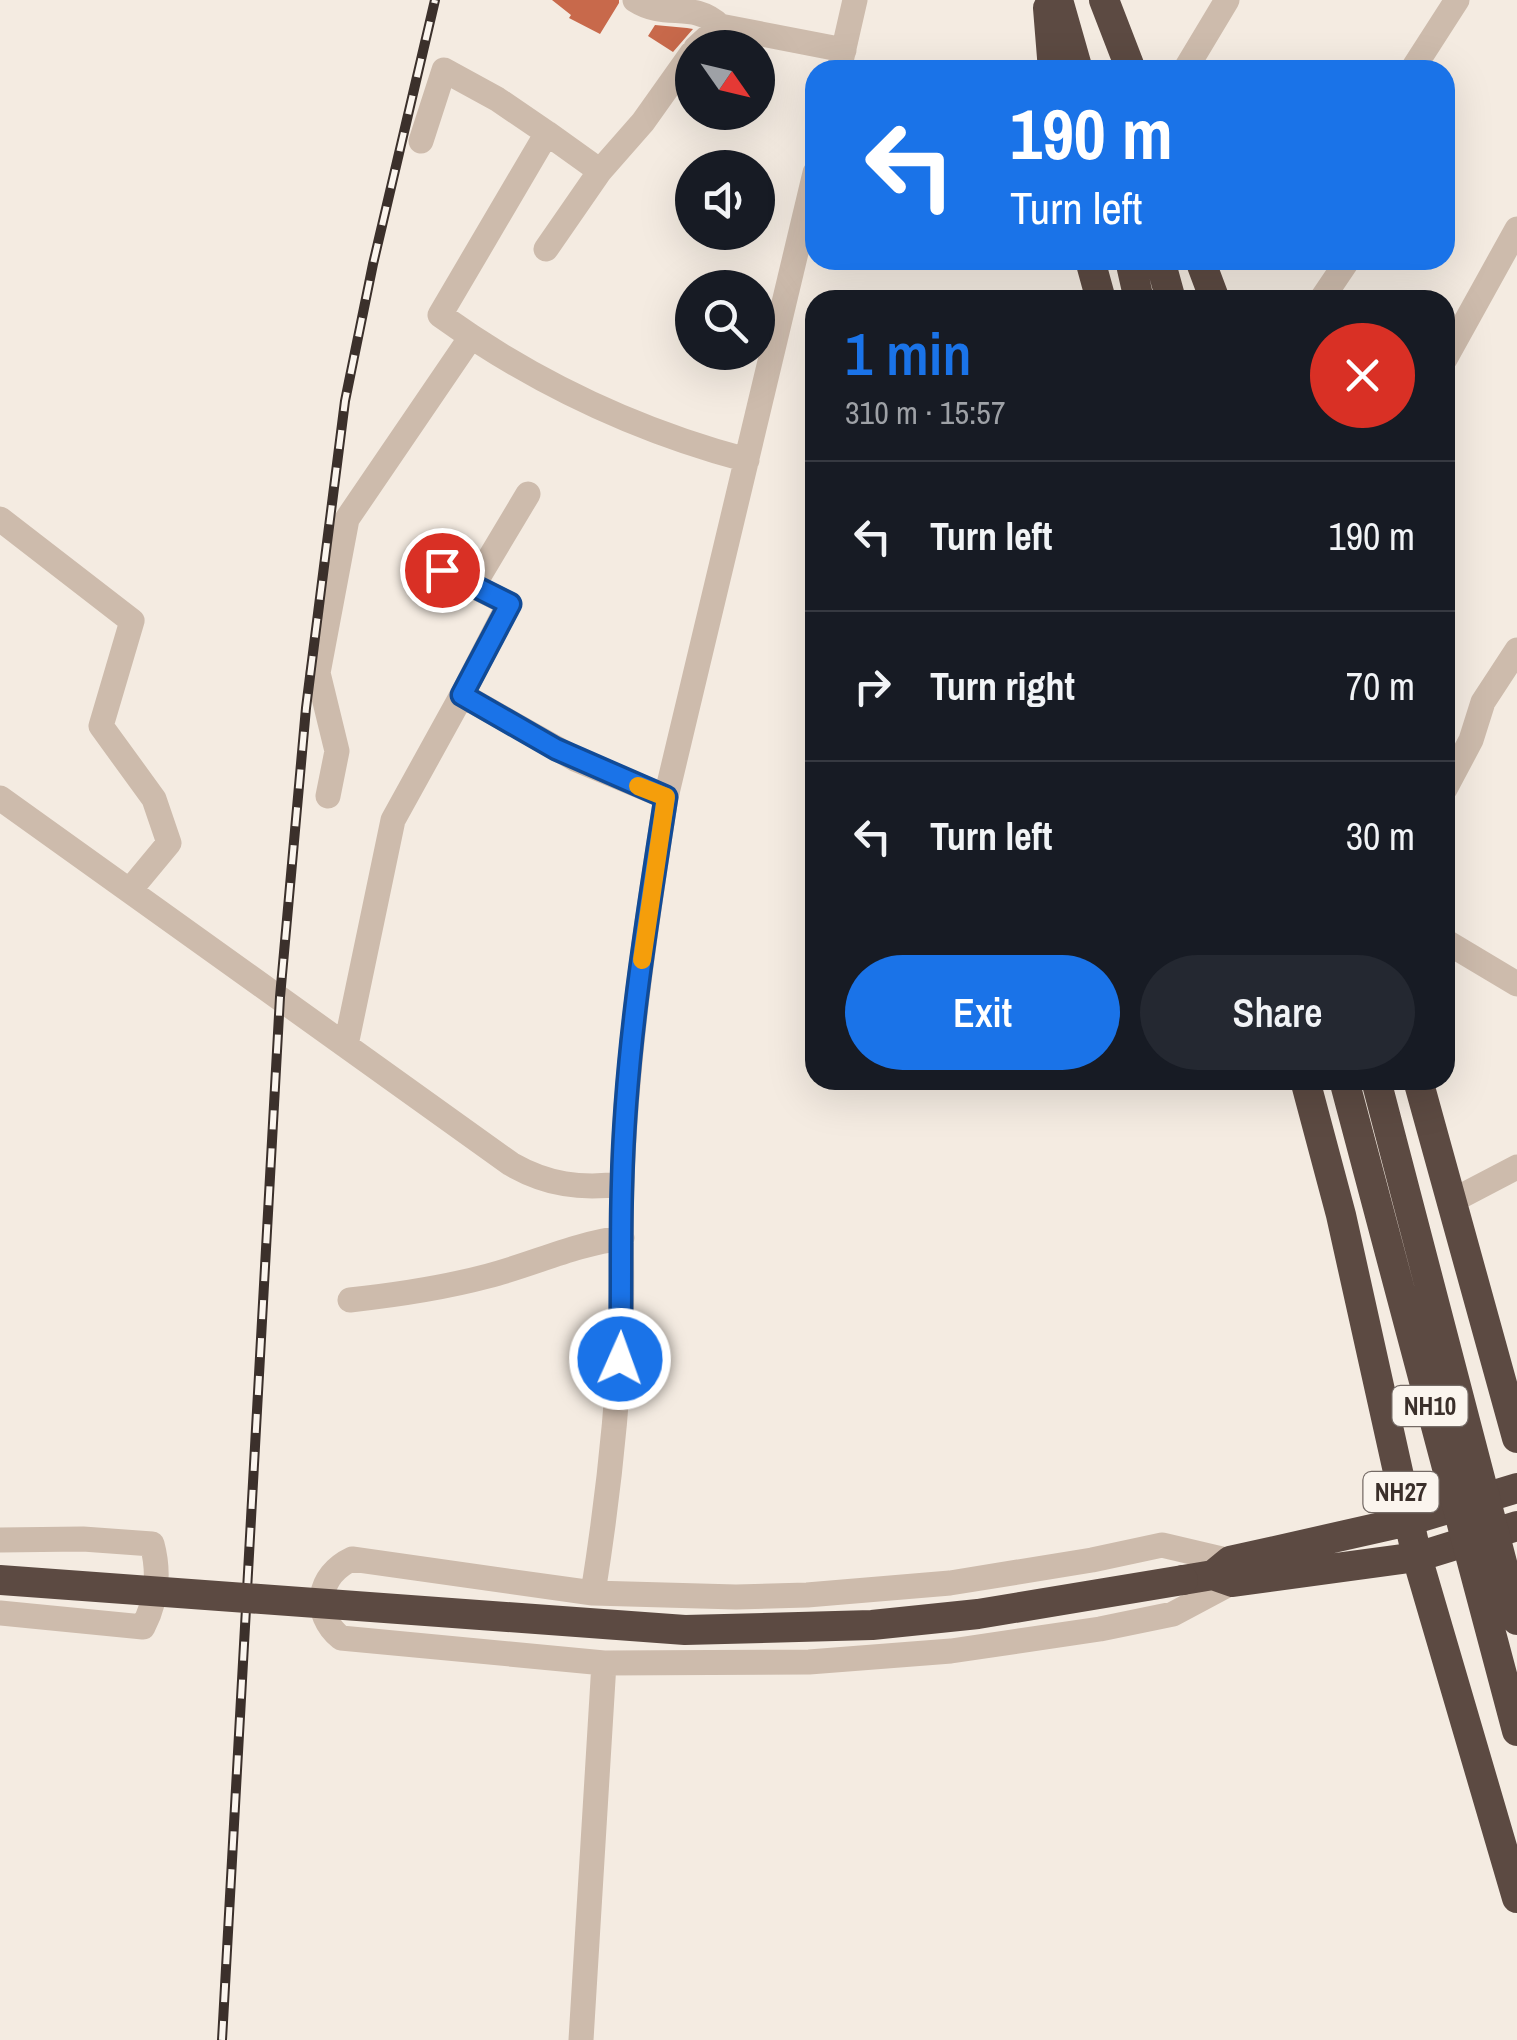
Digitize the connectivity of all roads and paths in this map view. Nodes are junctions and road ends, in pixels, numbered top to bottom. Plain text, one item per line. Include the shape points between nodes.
1 (635, 0) edge
2 (855, 0) edge
3 (1048, 0) edge
4 (1058, 0) edge
5 (1090, 0) edge
6 (1104, 0) edge
7 (1227, 0) edge
8 (1457, 0) edge
9 (720, 26) junction
10 (716, 30) edge
11 (842, 60) edge
12 (1052, 60) edge
13 (1075, 60) edge
14 (1106, 60) edge
15 (1127, 60) edge
16 (1191, 60) edge
17 (1418, 60) edge
18 (675, 77) edge
19 (547, 134) junction
20 (421, 141) dead end
21 (600, 171) junction
22 (805, 215) edge
23 (1517, 229) edge
24 (546, 249) dead end
25 (471, 337) junction
26 (1455, 341) edge
27 (747, 460) junction
28 (528, 494) dead end
29 (0, 519) edge
30 (442, 570) dead end
31 (473, 586) junction
32 (1517, 650) edge
33 (462, 695) junction
34 (1455, 770) edge
35 (328, 796) dead end
36 (666, 797) junction
37 (0, 798) edge
38 (130, 890) junction
39 (1455, 947) edge
40 (1515, 978) edge
41 (346, 1045) junction
42 (1308, 1090) edge
43 (1347, 1090) edge
44 (1379, 1090) edge
45 (1421, 1090) edge
46 (1517, 1167) edge
47 (622, 1184) junction
48 (1452, 1201) junction
49 (622, 1238) junction
50 (350, 1300) dead end
51 (1517, 1438) edge
52 (1517, 1488) edge
53 (1408, 1521) junction
54 (1517, 1526) edge
55 (0, 1540) edge
56 (1417, 1557) junction
57 (1215, 1574) junction
58 (0, 1580) edge
59 (593, 1593) junction
60 (0, 1614) edge
61 (1517, 1620) edge
62 (604, 1663) junction
63 (1517, 1731) edge
64 (1517, 1898) edge
65 (581, 2040) edge

1 - 9 street via 652,8 696,4
2 - 11 street
3 - 12 highway
4 - 13 highway
5 - 14 highway
6 - 15 highway
7 - 16 street
8 - 17 street
9 - 10 street
9 - 11 street
18 - 21 street
19 - 20 street via 444,70
19 - 21 street
19 - 25 street via 440,315
21 - 24 street
22 - 27 street
23 - 26 street
25 - 27 street via 610,415
25 - 35 street via 347,518 318,673 337,752
27 - 36 street
28 - 31 street
29 - 38 street via 132,621 101,726 154,800 170,843
30 - 31 street
31 - 33 street via 510,604
32 - 34 street via 1482,702
33 - 36 street via 578,760
33 - 41 street via 393,820
36 - 47 street via 638,994
37 - 38 street
38 - 41 street
39 - 40 street
41 - 47 street via 529,1174 567,1186
42 - 53 highway, NH27
43 - 63 highway, NH10, bridge
44 - 61 highway, NH10, bridge
45 - 48 highway
46 - 48 street
47 - 49 street
48 - 51 highway
49 - 50 street via 586,1243 486,1277
49 - 59 street via 618,1394
52 - 53 highway
53 - 56 highway, NH27
53 - 57 highway
54 - 56 highway
55 - 60 street via 152,1544 157,1572 143,1627
56 - 57 highway
56 - 64 highway, NH27
57 - 58 highway, bridge via 978,1614 685,1630
57 - 59 street via 1162,1545 1021,1573 878,1590 736,1597
57 - 62 street via 1174,1614 988,1646 809,1662
59 - 62 street via 352,1560 328,1578 321,1607 341,1638
62 - 65 street

